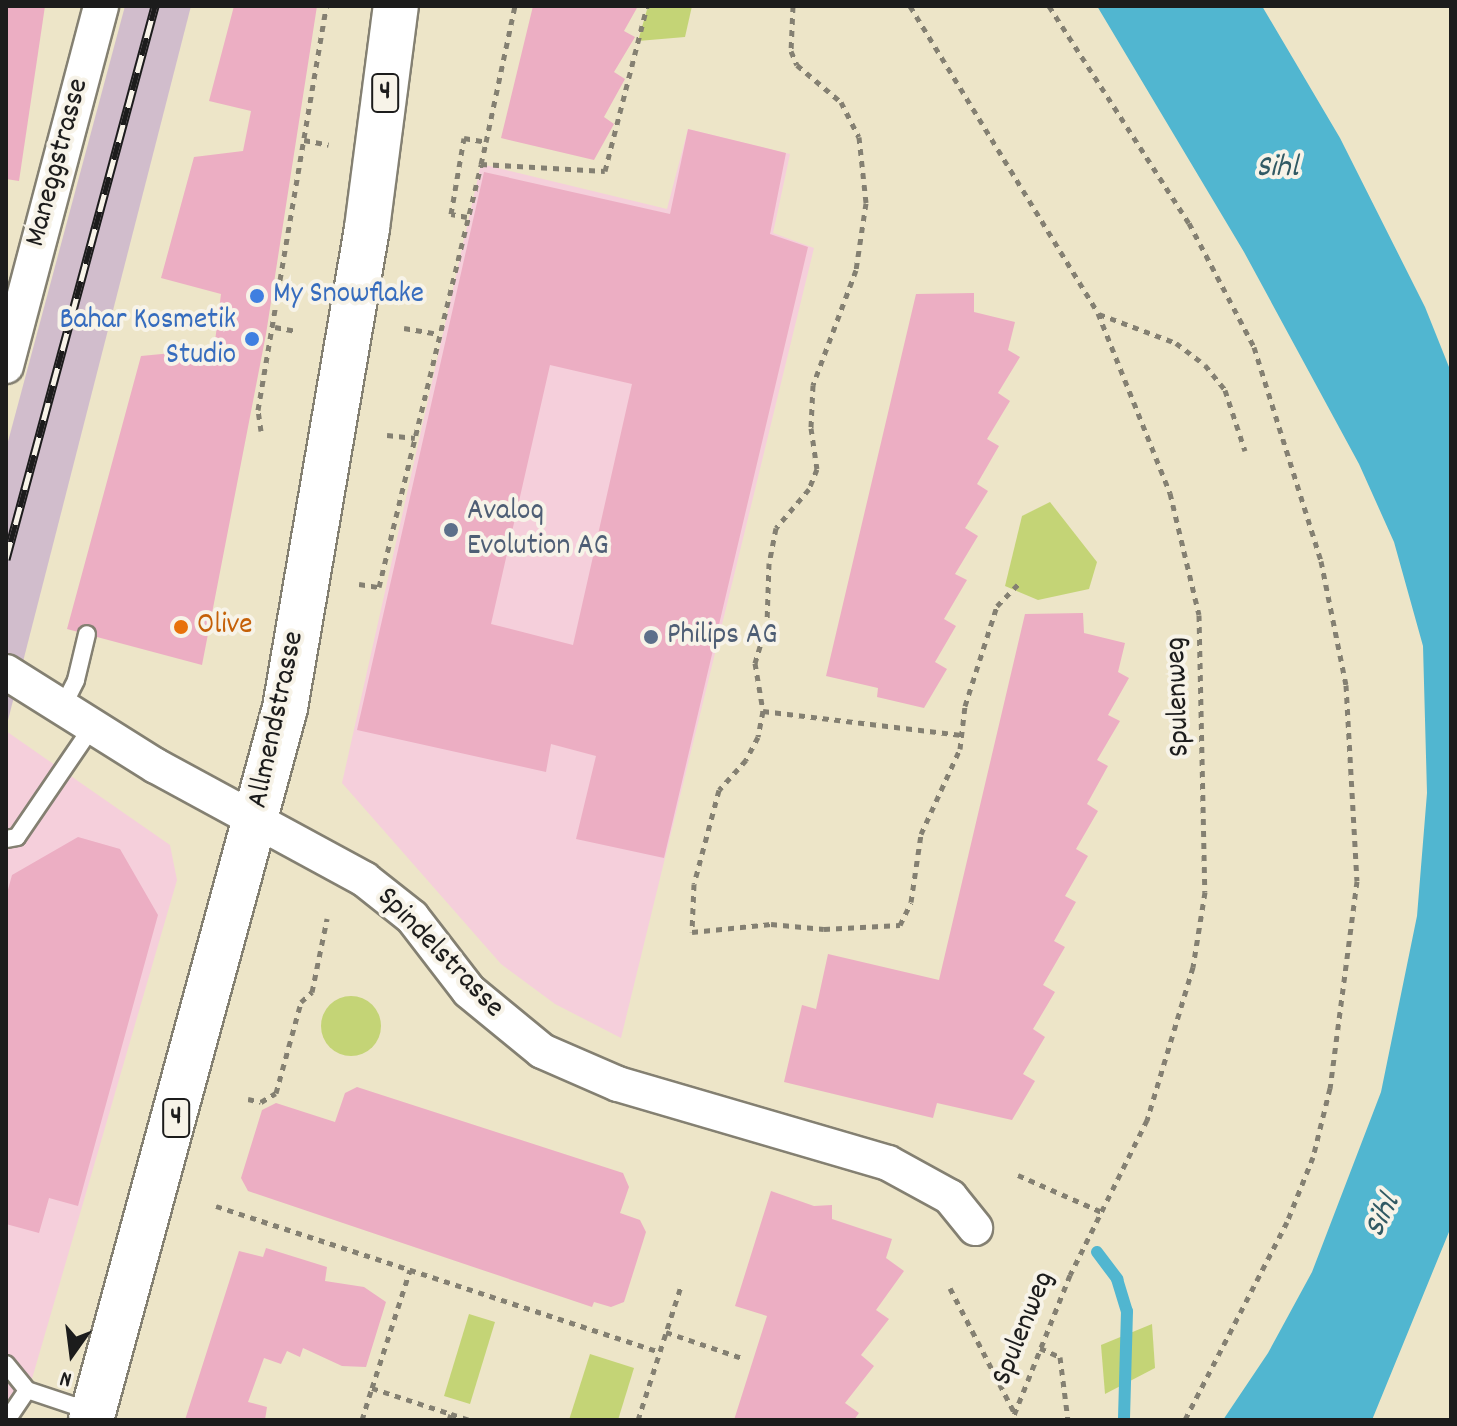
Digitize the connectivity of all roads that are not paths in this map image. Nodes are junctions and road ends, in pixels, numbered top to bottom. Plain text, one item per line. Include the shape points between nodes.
1 (101, 6) edge
2 (396, 6) edge
3 (16, 288) edge
4 (6, 366) edge
5 (87, 634) dead end
6 (6, 672) edge
7 (62, 708) junction
8 (92, 727) junction
9 (257, 822) junction
10 (6, 839) edge
11 (975, 1228) dead end
12 (6, 1364) edge
13 (27, 1390) junction
14 (92, 1416) edge
15 (7, 1420) edge

1 - 3 street, Maneggstrasse
2 - 9 main road, Allmendstrasse / 4 via 365,244 285,708
3 - 4 street, Maneggstrasse
5 - 7 lane via 76,680
6 - 7 street, Spindelstrasse
7 - 8 street, Spindelstrasse
8 - 9 street, Spindelstrasse
8 - 10 lane via 17,837
9 - 11 street, Spindelstrasse via 376,888 412,917 469,991 542,1051 618,1084 888,1163 950,1197
9 - 14 main road, Allmendstrasse / 4
12 - 13 lane
13 - 14 lane
13 - 15 lane

